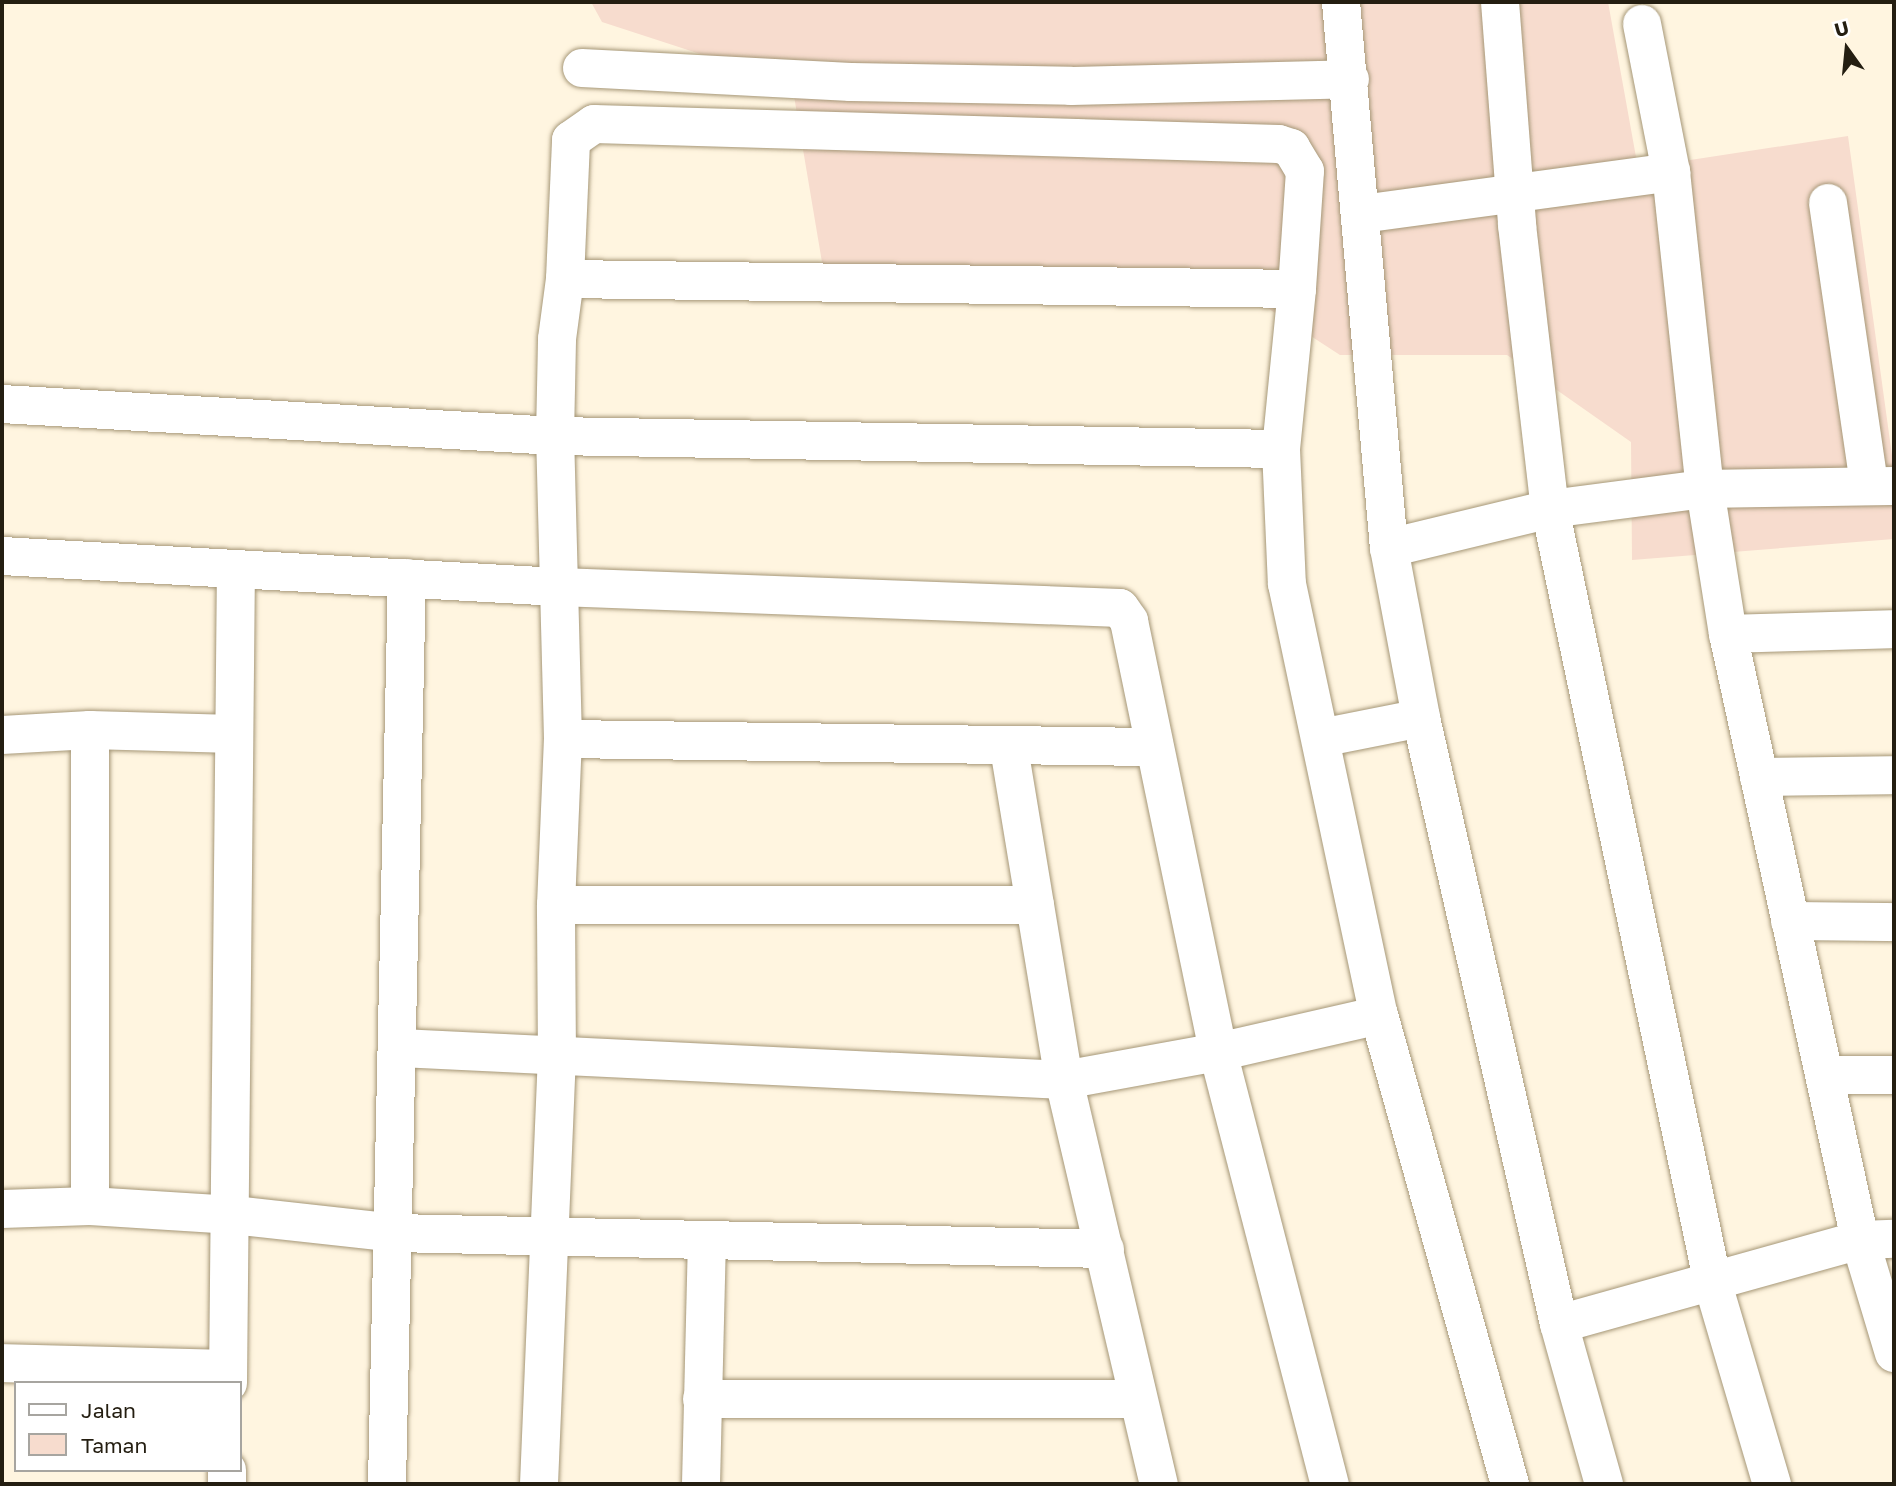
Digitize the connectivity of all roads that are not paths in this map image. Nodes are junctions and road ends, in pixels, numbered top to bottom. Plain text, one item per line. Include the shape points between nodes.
1 (1341, 2) edge
2 (1500, 2) edge
3 (1642, 24) dead end
4 (582, 68) dead end
5 (1350, 79) junction
6 (1671, 172) junction
7 (1515, 191) junction
8 (1828, 203) dead end
9 (1362, 214) junction
10 (565, 279) junction
11 (1297, 289) junction
12 (2, 404) edge
13 (555, 436) junction
14 (1281, 449) junction
15 (1881, 485) edge
16 (1705, 489) junction
17 (1550, 509) junction
18 (1389, 548) junction
19 (2, 556) edge
20 (236, 569) junction
21 (407, 578) junction
22 (559, 587) junction
23 (1894, 629) edge
24 (1728, 634) junction
25 (1421, 718) junction
26 (90, 730) junction
27 (234, 734) junction
28 (2, 735) edge
29 (1321, 738) junction
30 (563, 740) junction
31 (1152, 747) junction
32 (1009, 748) junction
33 (1894, 775) edge
34 (1759, 777) junction
35 (556, 905) junction
36 (1035, 905) junction
37 (1790, 921) junction
38 (1894, 922) edge
39 (1379, 1015) junction
40 (400, 1048) junction
41 (1218, 1052) junction
42 (557, 1058) junction
43 (1825, 1075) junction
44 (1894, 1075) edge
45 (1064, 1080) junction
46 (90, 1206) junction
47 (2, 1209) edge
48 (233, 1215) junction
49 (395, 1233) junction
50 (548, 1236) junction
51 (1877, 1240) edge
52 (707, 1243) junction
53 (1105, 1249) junction
54 (1713, 1284) junction
55 (1559, 1324) junction
56 (1894, 1353) edge
57 (2, 1363) edge
58 (228, 1376) edge
59 (702, 1399) junction
60 (1137, 1399) junction
61 (387, 1484) edge
62 (539, 1484) edge
63 (701, 1484) edge
64 (1159, 1484) edge
65 (1330, 1484) edge
66 (1510, 1484) edge
67 (1604, 1484) edge
68 (1772, 1484) edge

1 - 5 street
2 - 7 street
3 - 6 street
4 - 5 street via 1071,86
5 - 9 street
6 - 7 street
6 - 16 street
7 - 9 street
7 - 17 street
8 - 15 street
9 - 18 street
10 - 11 street
10 - 11 street via 571,140 594,124 1279,144 1291,148 1305,171
10 - 13 street via 557,339
11 - 14 street
12 - 13 street
13 - 14 street
13 - 22 street
14 - 29 street via 1286,584
15 - 16 street
16 - 17 street
16 - 24 street
17 - 18 street
17 - 54 street
18 - 25 street
19 - 20 street
20 - 21 street
20 - 27 street
21 - 22 street
21 - 40 street
22 - 30 street
22 - 31 street via 1120,608 1129,621
23 - 24 street
24 - 34 street
25 - 29 street
25 - 55 street
26 - 27 street
26 - 28 street
26 - 46 street
27 - 48 street
29 - 39 street
30 - 32 street
30 - 35 street
31 - 32 street
31 - 41 street
32 - 36 street
33 - 34 street
34 - 37 street
35 - 36 street
35 - 42 street
36 - 45 street
37 - 38 street
37 - 43 street
39 - 41 street
39 - 66 street
40 - 42 street
40 - 49 street
41 - 45 street
41 - 65 street
42 - 45 street
42 - 50 street
43 - 44 street
43 - 51 street
45 - 53 street
46 - 47 street
46 - 48 street
48 - 49 street
48 - 58 street
49 - 50 street
49 - 61 street
50 - 52 street
50 - 62 street
51 - 54 street
51 - 56 street
52 - 53 street
52 - 59 street
53 - 60 street
54 - 55 street
54 - 68 street
55 - 67 street
57 - 58 street
59 - 60 street
59 - 63 street
60 - 64 street

